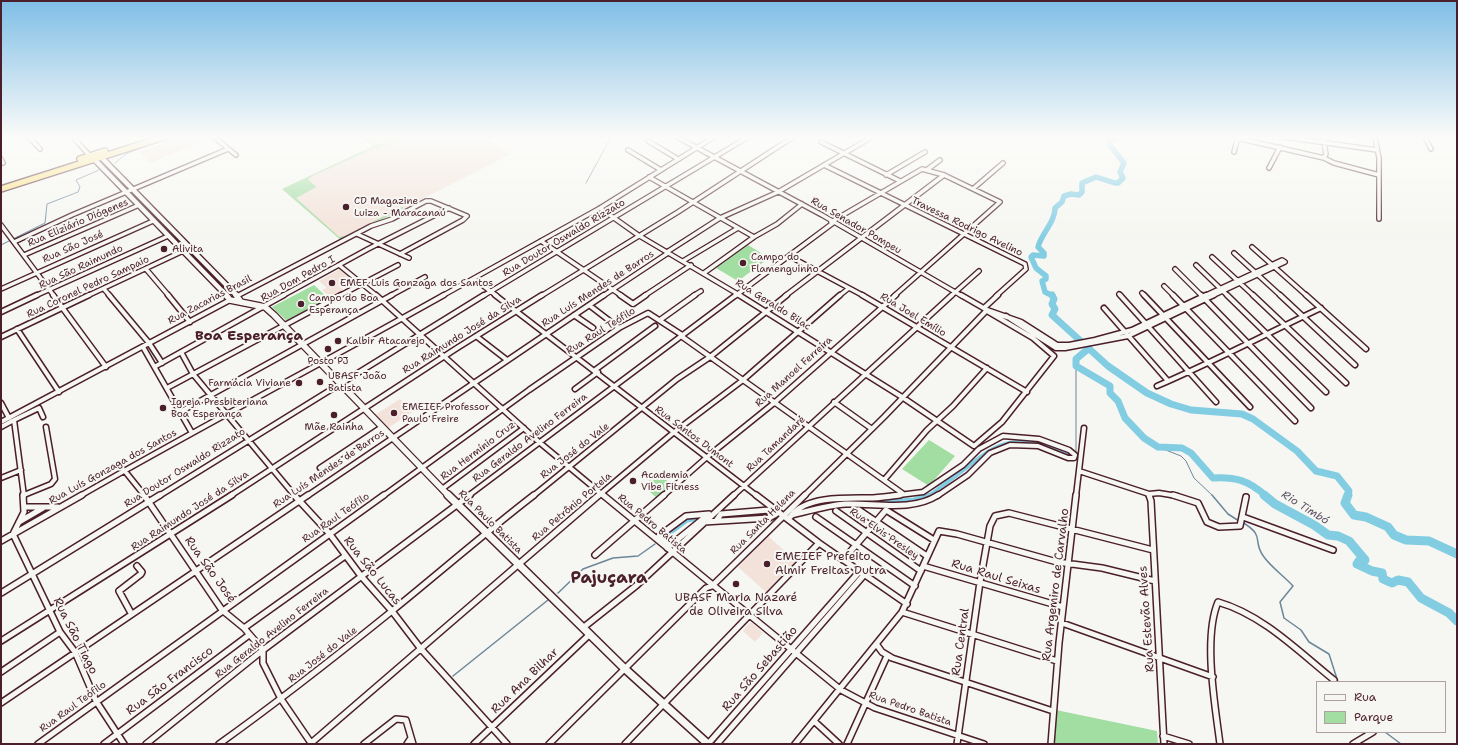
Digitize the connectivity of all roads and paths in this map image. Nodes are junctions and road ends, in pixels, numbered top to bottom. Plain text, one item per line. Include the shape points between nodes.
1 (44, 172) edge
2 (52, 172) edge
3 (105, 172) edge
4 (115, 172) edge
5 (175, 172) edge
6 (658, 172) edge
7 (690, 172) edge
8 (741, 172) joint
9 (812, 172) edge
10 (837, 172) edge
11 (880, 172) edge
12 (891, 172) edge
13 (916, 172) edge
14 (935, 172) edge
15 (993, 172) edge
16 (1367, 172) edge
17 (1379, 172) edge
18 (886, 175) junction
19 (944, 175) junction
20 (1379, 175) junction
21 (649, 177) junction
22 (900, 181) junction
23 (1, 184) edge
24 (666, 187) junction
25 (974, 188) junction
26 (1, 189) edge
27 (133, 190) junction
28 (778, 192) junction
29 (126, 193) junction
30 (879, 193) junction
31 (692, 202) junction
32 (802, 204) junction
33 (903, 205) junction
34 (139, 206) junction
35 (449, 208) junction
36 (600, 208) junction
37 (616, 218) junction
38 (720, 218) junction
39 (1378, 220) dead end
40 (154, 221) junction
41 (832, 222) junction
42 (1, 225) edge
43 (738, 228) junction
44 (357, 234) junction
45 (962, 234) junction
46 (638, 235) junction
47 (168, 236) junction
48 (754, 237) junction
49 (860, 238) junction
50 (12, 240) junction
51 (541, 241) junction
52 (380, 244) junction
53 (1252, 247) dead end
54 (183, 251) junction
55 (668, 252) junction
56 (557, 253) junction
57 (1234, 253) dead end
58 (400, 254) junction
59 (24, 255) junction
60 (789, 256) junction
61 (1212, 257) dead end
62 (410, 258) dead end
63 (683, 261) junction
64 (339, 265) junction
65 (398, 265) dead end
66 (691, 265) junction
67 (1026, 265) joint
68 (1196, 265) dead end
69 (1274, 266) junction
70 (146, 269) junction
71 (1175, 269) dead end
72 (582, 270) junction
73 (817, 271) junction
74 (979, 271) dead end
75 (37, 273) junction
76 (704, 273) junction
77 (920, 273) junction
78 (1256, 274) junction
79 (425, 277) dead end
80 (474, 279) junction
81 (1238, 282) junction
82 (362, 284) junction
83 (1164, 286) dead end
84 (849, 288) junction
85 (1, 289) edge
86 (104, 289) junction
87 (49, 290) junction
88 (612, 290) junction
89 (1221, 290) junction
90 (701, 291) dead end
91 (492, 292) junction
92 (954, 292) junction
93 (1142, 292) dead end
94 (737, 294) junction
95 (1119, 294) dead end
96 (237, 296) junction
97 (1204, 298) junction
98 (230, 300) junction
99 (241, 302) junction
100 (383, 302) junction
101 (589, 305) junction
102 (882, 306) junction
103 (265, 307) junction
104 (1185, 307) junction
105 (62, 308) junction
106 (1104, 308) dead end
107 (1321, 308) junction
108 (986, 310) junction
109 (517, 311) junction
110 (1, 312) edge
111 (767, 312) junction
112 (574, 315) junction
113 (1165, 316) junction
114 (1303, 317) junction
115 (404, 319) junction
116 (660, 320) junction
117 (190, 322) junction
118 (285, 325) junction
119 (1284, 325) junction
120 (655, 326) dead end
121 (1146, 326) junction
122 (916, 327) junction
123 (593, 328) dead end
124 (619, 328) junction
125 (18, 329) junction
126 (797, 332) junction
127 (420, 334) junction
128 (546, 334) junction
129 (1266, 334) junction
130 (1126, 335) junction
131 (476, 336) junction
132 (682, 336) junction
133 (1, 337) edge
134 (149, 343) junction
135 (1247, 343) junction
136 (303, 345) junction
137 (143, 346) junction
138 (951, 347) junction
139 (1366, 349) dead end
140 (181, 352) junction
141 (830, 352) junction
142 (1228, 352) junction
143 (444, 356) junction
144 (577, 356) junction
145 (710, 357) junction
146 (507, 360) junction
147 (162, 363) junction
148 (1210, 363) junction
149 (322, 364) junction
150 (1355, 365) dead end
151 (156, 366) junction
152 (106, 367) junction
153 (987, 368) junction
154 (596, 371) junction
155 (1189, 372) junction
156 (193, 374) junction
157 (865, 374) junction
158 (742, 380) junction
159 (1168, 381) junction
160 (474, 382) junction
161 (1346, 383) dead end
162 (340, 384) junction
163 (614, 386) junction
164 (1157, 386) dead end
165 (167, 388) junction
166 (575, 389) dead end
167 (59, 392) junction
168 (1027, 392) junction
169 (1326, 392) dead end
170 (210, 395) junction
171 (902, 397) junction
172 (834, 402) junction
173 (1216, 402) dead end
174 (1, 403) edge
175 (774, 403) junction
176 (1250, 407) dead end
177 (504, 408) junction
178 (641, 408) junction
179 (1311, 408) dead end
180 (363, 409) junction
181 (180, 412) junction
182 (226, 415) junction
183 (43, 417) dead end
184 (12, 419) junction
185 (936, 421) junction
186 (1295, 421) dead end
187 (1, 422) edge
188 (1, 426) edge
189 (808, 426) junction
190 (46, 427) dead end
191 (382, 427) junction
192 (524, 428) junction
193 (1084, 428) dead end
194 (872, 429) junction
195 (192, 433) junction
196 (673, 433) junction
197 (392, 438) junction
198 (248, 440) junction
199 (539, 442) junction
200 (845, 453) junction
201 (707, 457) junction
202 (570, 467) junction
203 (320, 468) dead end
204 (421, 468) junction
205 (272, 469) junction
206 (21, 470) junction
207 (124, 470) junction
208 (1079, 470) junction
209 (1, 478) edge
210 (884, 480) junction
211 (744, 486) junction
212 (442, 489) junction
213 (601, 493) junction
214 (902, 493) junction
215 (24, 494) junction
216 (1149, 494) junction
217 (1246, 498) dead end
218 (299, 500) junction
219 (149, 501) junction
220 (458, 505) junction
221 (25, 507) junction
222 (58, 507) junction
223 (43, 508) junction
224 (859, 510) dead end
225 (836, 512) dead end
226 (783, 516) junction
227 (816, 516) dead end
228 (790, 517) junction
229 (1243, 517) junction
230 (635, 521) junction
231 (703, 521) junction
232 (716, 521) junction
233 (876, 521) junction
234 (19, 522) junction
235 (1073, 528) junction
236 (329, 533) junction
237 (485, 533) junction
238 (866, 533) junction
239 (14, 534) junction
240 (170, 534) junction
241 (934, 540) junction
242 (1, 541) edge
243 (819, 543) junction
244 (987, 543) junction
245 (856, 545) junction
246 (669, 548) junction
247 (1153, 550) junction
248 (1333, 550) dead end
249 (595, 555) dead end
250 (345, 556) junction
251 (927, 556) junction
252 (843, 560) junction
253 (1068, 564) junction
254 (518, 565) junction
255 (138, 566) dead end
256 (922, 568) junction
257 (194, 571) junction
258 (858, 572) junction
259 (33, 573) junction
260 (361, 576) junction
261 (864, 576) junction
262 (1155, 581) junction
263 (980, 582) junction
264 (712, 586) junction
265 (915, 586) junction
266 (1, 592) edge
267 (907, 604) junction
268 (1063, 607) junction
269 (50, 610) junction
270 (222, 610) junction
271 (392, 611) junction
272 (902, 612) junction
273 (131, 614) junction
274 (748, 615) junction
275 (1062, 623) junction
276 (584, 627) junction
277 (244, 628) junction
278 (60, 632) junction
279 (590, 634) junction
280 (972, 634) junction
281 (249, 635) junction
282 (1, 641) edge
283 (877, 645) junction
284 (421, 649) junction
285 (263, 650) junction
286 (791, 650) junction
287 (75, 652) junction
288 (796, 654) junction
289 (887, 656) junction
290 (1161, 658) junction
291 (1057, 661) junction
292 (624, 668) junction
293 (1, 672) edge
294 (1213, 677) junction
295 (1334, 680) dead end
296 (966, 683) junction
297 (841, 690) junction
298 (281, 699) junction
299 (96, 701) junction
300 (1, 703) edge
301 (663, 703) junction
302 (864, 704) junction
303 (741, 706) junction
304 (747, 711) junction
305 (1053, 711) junction
306 (814, 721) junction
307 (492, 728) junction
308 (1371, 733) edge
309 (117, 734) junction
310 (958, 736) junction
311 (1163, 736) junction
312 (412, 741) edge
313 (310, 743) edge
314 (797, 743) edge
315 (38, 744) edge
316 (104, 744) edge
317 (124, 744) edge
318 (146, 744) edge
319 (219, 744) edge
320 (364, 744) edge
321 (407, 744) edge
322 (474, 744) edge
323 (507, 744) edge
324 (549, 744) edge
325 (625, 744) edge
326 (708, 744) edge
327 (717, 744) edge
328 (838, 744) edge
329 (847, 744) edge
330 (957, 744) edge
331 (984, 744) edge
332 (1051, 744) edge
333 (1164, 744) edge
334 (1189, 744) edge
335 (1220, 744) edge
336 (1353, 744) edge

1 - 23 highway
2 - 26 highway
3 - 29 street
4 - 27 street
5 - 27 street
6 - 21 street, Rua Luís Gonzaga dos Santos
7 - 24 street, Rua Doutor Oswaldo Rizzato
8 - 28 street, Rua Senador Pompeu
8 - 31 street, Rua Raimundo José da Silva
9 - 28 street, Rua Luís Mendes de Barros
10 - 30 street, Travessa Rodrigo Avelino
11 - 18 street
12 - 18 street
13 - 22 street, Rua Geraldo Avelino Ferreira
14 - 19 street
15 - 25 street
16 - 20 street
17 - 20 street
18 - 22 street
19 - 25 street
19 - 33 street, Rua José do Vale
20 - 39 street
21 - 24 street
21 - 36 street, Rua Luís Gonzaga dos Santos
22 - 30 street, Rua Geraldo Avelino Ferreira
24 - 31 street
24 - 37 street, Rua Doutor Oswaldo Rizzato
25 - 45 street, Rua Manoel Ferreira via 1000,200 999,204
27 - 29 street
27 - 96 street
28 - 32 street, Rua Senador Pompeu
28 - 38 street, Rua Luís Mendes de Barros
29 - 34 street
29 - 50 street
30 - 33 street, Travessa Rodrigo Avelino
30 - 41 street, Rua Geraldo Avelino Ferreira
31 - 38 street
31 - 46 street, Rua Raimundo José da Silva
32 - 41 street, Rua Senador Pompeu
32 - 48 street via 777,224
33 - 45 street, Travessa Rodrigo Avelino
33 - 49 street, Rua José do Vale
34 - 40 street
34 - 59 street, Rua Eliziário Diógenes
35 - 44 street, Rua Zacarias Brasil via 431,201 424,202
35 - 52 street, Rua Dom Pedro I
35 - 58 street via 467,216
36 - 37 street, Rua Geraldo Bilac
36 - 51 street, Rua Luís Gonzaga dos Santos
37 - 46 street, Rua Geraldo Bilac
37 - 56 street, Rua Doutor Oswaldo Rizzato
38 - 43 street
38 - 55 street, Rua Luís Mendes de Barros
40 - 47 street
40 - 75 street, Rua São José
41 - 49 street, Rua Senador Pompeu
41 - 60 street, Rua Geraldo Avelino Ferreira
42 - 50 street
43 - 48 street
43 - 63 street
44 - 52 street
44 - 96 street, Rua Zacarias Brasil
45 - 67 street, Travessa Rodrigo Avelino
45 - 77 street, Rua Manoel Ferreira
46 - 55 street, Rua Geraldo Bilac
46 - 72 street, Rua Raimundo José da Silva
47 - 54 street
47 - 87 street, Rua São Raimundo
48 - 76 street
49 - 73 street, Rua José do Vale
49 - 77 street, Rua Senador Pompeu
50 - 59 street
51 - 56 street
51 - 80 street, Rua Luís Gonzaga dos Santos
52 - 58 street
52 - 64 street, Rua Dom Pedro I
53 - 69 street
54 - 70 street, Rua Coronel Pedro Sampaio
54 - 98 street
55 - 63 street, Rua Geraldo Bilac
55 - 88 street, Rua Luís Mendes de Barros
56 - 72 street
56 - 91 street, Rua Doutor Oswaldo Rizzato
57 - 78 street
58 - 62 street
59 - 75 street
60 - 73 street, Rua Joel Emílio
60 - 94 street, Rua Geraldo Avelino Ferreira
61 - 81 street
63 - 66 street, Rua Geraldo Bilac
64 - 82 street, Rua Pedro Batista
64 - 103 street, Rua Dom Pedro I
65 - 82 street
66 - 76 street, Rua Geraldo Bilac
66 - 88 street via 633,304
67 - 108 street, Rua Santa Helena via 1026,269
68 - 89 street
69 - 78 street, Rua Senador Pompeu
69 - 107 street
70 - 86 street, Rua Coronel Pedro Sampaio
70 - 117 street
71 - 97 street
72 - 88 street
72 - 109 street, Rua Raimundo José da Silva
73 - 84 street, Rua Joel Emílio
73 - 111 street, Rua José do Vale
74 - 92 street, Rua Tamandaré
75 - 85 street, Rua São José
75 - 87 street
76 - 94 street, Rua Geraldo Bilac
77 - 92 street, Rua Senador Pompeu
77 - 102 street, Rua Manoel Ferreira
78 - 81 street, Rua Senador Pompeu
78 - 114 street
79 - 100 street
80 - 91 street, Rua Santos Dumont
80 - 115 street, Rua Luís Gonzaga dos Santos
81 - 89 street, Rua Senador Pompeu
81 - 119 street
82 - 100 street, Rua Pedro Batista
82 - 118 street
83 - 104 street
84 - 102 street, Rua Joel Emílio
84 - 126 street, Rua Petrônio Portela
86 - 105 street, Rua Coronel Pedro Sampaio
86 - 134 street
87 - 105 street
87 - 110 street, Rua São Raimundo
88 - 101 street, Rua Luís Mendes de Barros
89 - 97 street, Rua Senador Pompeu
89 - 129 street
90 - 116 street
91 - 109 street, Rua Santos Dumont
91 - 127 street, Rua Doutor Oswaldo Rizzato
92 - 108 street, Rua Senador Pompeu
92 - 122 street, Rua Tamandaré
93 - 113 street
94 - 111 street, Rua Geraldo Bilac
94 - 132 street, Rua Geraldo Avelino Ferreira
95 - 121 street
96 - 98 street, Rua Zacarias Brasil
96 - 99 street
97 - 104 street, Rua Senador Pompeu
97 - 135 street
98 - 99 street
98 - 117 street, Rua Zacarias Brasil
99 - 103 street
100 - 115 street, Rua Pedro Batista
100 - 136 street
101 - 112 street, Rua Luís Mendes de Barros
101 - 124 street
102 - 122 street, Rua Joel Emílio
102 - 141 street, Rua Manoel Ferreira
103 - 118 street, Rua Paulo Batista
103 - 140 street, Rua Dom Pedro I
104 - 113 street, Rua Senador Pompeu
104 - 142 street
105 - 125 street, Rua Coronel Pedro Sampaio
105 - 152 street
106 - 130 street
107 - 114 street
107 - 139 street
108 - 130 street, Rua Senador Pompeu via 1006,316 1054,347 1063,348
108 - 138 street, Rua Santa Helena
108 - 168 street, Rua Senador Pompeu via 1024,332 1054,356
109 - 128 street, Rua Santos Dumont
109 - 131 street, Rua Raimundo José da Silva
111 - 126 street, Rua Geraldo Bilac
111 - 145 street, Rua José do Vale
112 - 123 street
112 - 128 street, Rua Luís Mendes de Barros
113 - 121 street, Rua Senador Pompeu
113 - 148 street
114 - 119 street
114 - 150 street
115 - 127 street, Rua Pedro Batista
115 - 149 street, Rua Luís Gonzaga dos Santos
116 - 124 street, Rua Raul Teófilo via 648,313
116 - 132 street
117 - 134 street, Rua Zacarias Brasil
118 - 136 street, Rua Paulo Batista
118 - 156 street
119 - 129 street
119 - 161 street
120 - 154 street
121 - 130 street, Rua Senador Pompeu
121 - 155 street
122 - 138 street, Rua Joel Emílio
122 - 157 street, Rua Tamandaré
124 - 144 street, Rua Raul Teófilo
125 - 133 street, Rua Coronel Pedro Sampaio
125 - 167 street
126 - 141 street, Rua Geraldo Bilac
126 - 158 street, Rua Petrônio Portela
127 - 143 street, Rua Pedro Batista
127 - 162 street, Rua Doutor Oswaldo Rizzato
128 - 144 street, Rua Santos Dumont
128 - 146 street, Rua Luís Mendes de Barros
129 - 135 street
129 - 169 street
130 - 159 street
131 - 143 street, Rua Raimundo José da Silva
131 - 146 street
132 - 145 street
132 - 163 street, Rua Geraldo Avelino Ferreira
134 - 137 street, Rua Zacarias Brasil
134 - 147 street
135 - 142 street
135 - 179 street
136 - 149 street, Rua Paulo Batista
136 - 170 street
137 - 151 street
137 - 152 street, Rua Zacarias Brasil
138 - 153 street, Rua Joel Emílio
138 - 171 street, Rua Santa Helena
140 - 147 street, Rua Dom Pedro I
140 - 156 street, Rua São Lucas
141 - 157 street, Rua Geraldo Bilac
141 - 175 street, Rua Manoel Ferreira
142 - 148 street
142 - 186 street
143 - 160 street, Rua Pedro Batista
143 - 180 street, Rua Raimundo José da Silva
144 - 154 street, Rua Santos Dumont
144 - 177 street, Rua Raul Teófilo
145 - 158 street
145 - 178 street, Rua José do Vale
146 - 160 street, Rua Luís Mendes de Barros
147 - 151 street, Rua Dom Pedro I
148 - 155 street
148 - 176 street
149 - 162 street, Rua Paulo Batista
149 - 182 street, Rua Luís Gonzaga dos Santos
151 - 165 street
152 - 167 street, Rua Zacarias Brasil
153 - 168 street, Rua Joel Emílio
153 - 185 street
154 - 163 street, Rua Santos Dumont
154 - 166 street
155 - 159 street
155 - 173 street
156 - 165 street
156 - 170 street, Rua São Lucas
157 - 171 street, Rua Geraldo Bilac
157 - 172 street, Rua Tamandaré
158 - 175 street
158 - 196 street, Rua Petrônio Portela
159 - 164 street
160 - 177 street, Rua Pedro Batista
160 - 197 street, Rua Luís Mendes de Barros
162 - 180 street, Rua Paulo Batista
162 - 198 street, Rua Doutor Oswaldo Rizzato
163 - 178 street, Rua Santos Dumont
163 - 199 street, Rua Geraldo Avelino Ferreira
165 - 181 street
167 - 184 street, Rua Zacarias Brasil
168 - 185 street, Rua Geraldo Bilac via 1002,422 974,446
170 - 181 street
170 - 182 street, Rua São Lucas
171 - 185 street, Rua Geraldo Bilac
171 - 194 street, Rua Santa Helena
172 - 189 street, Rua Tamandaré
172 - 194 street
174 - 184 street
175 - 189 street
175 - 201 street, Rua Manoel Ferreira
177 - 192 street, Rua Pedro Batista
177 - 204 street, Rua Raul Teófilo
178 - 196 street, Rua Santos Dumont
178 - 202 street, Rua José do Vale
180 - 191 street, Rua Paulo Batista
180 - 205 street, Rua Raimundo José da Silva
181 - 195 street
182 - 195 street, Rua Luís Gonzaga dos Santos
182 - 198 street, Rua São Lucas
183 - 184 street via 39,408
184 - 187 street, Rua Zacarias Brasil
184 - 188 street
184 - 206 street
185 - 210 street
189 - 200 street
189 - 211 street, Rua Tamandaré
190 - 215 street via 55,479 51,484
191 - 197 street, Rua Paulo Batista
191 - 203 street
192 - 199 street, Rua Pedro Batista
192 - 212 street, Rua Hermínio Cruz
193 - 208 street, Rua Argemiro de Carvalho
194 - 200 street, Rua Santa Helena
195 - 207 street, Rua Luís Gonzaga dos Santos
196 - 201 street, Rua Santos Dumont
196 - 213 street, Rua Petrônio Portela
197 - 204 street, Rua Paulo Batista
197 - 218 street, Rua Luís Mendes de Barros
198 - 205 street, Rua São Lucas
198 - 219 street, Rua Doutor Oswaldo Rizzato
199 - 202 street, Rua Pedro Batista
199 - 220 street, Rua Geraldo Avelino Ferreira
200 - 210 street
200 - 226 street, Rua Santa Helena
201 - 211 street, Rua Santos Dumont
201 - 230 street, Rua Manoel Ferreira
202 - 213 street, Rua Pedro Batista
202 - 237 street, Rua José do Vale
204 - 212 street, Rua Paulo Batista
204 - 236 street, Rua Raul Teófilo
205 - 218 street, Rua São Lucas
205 - 240 street, Rua Raimundo José da Silva
206 - 209 street
206 - 215 street
207 - 219 street, Rua São José
207 - 222 street, Rua Luís Gonzaga dos Santos
208 - 216 street
208 - 235 street, Rua Argemiro de Carvalho
210 - 214 street
211 - 226 street, Rua Santos Dumont
211 - 231 street, Rua Tamandaré
212 - 220 street, Rua Paulo Batista
213 - 230 street, Rua Pedro Batista
213 - 254 street, Rua Petrônio Portela
214 - 228 street via 870,498 837,497 799,507
214 - 228 street via 925,491 963,465 979,449 1003,436 1039,439 1069,450 1075,455 1074,458 1068,458 1038,446 1010,445 990,453 968,475 927,502 877,506 845,504
215 - 221 street
216 - 229 street via 1165,493 1194,501 1206,521 1215,526 1239,527 1242,525
216 - 247 street, Rua Estevão Alves
217 - 229 street
218 - 236 street, Rua São Lucas
218 - 257 street, Rua Luís Mendes de Barros
219 - 240 street, Rua São José
219 - 259 street, Rua Doutor Oswaldo Rizzato
220 - 237 street, Rua Paulo Batista
220 - 260 street, Rua Geraldo Avelino Ferreira
221 - 223 street
221 - 234 street
222 - 223 street
222 - 239 street, Rua Luís Gonzaga dos Santos
223 - 234 street
224 - 233 street
225 - 238 street, Rua Elvis Presley
226 - 228 street, Rua Santos Dumont
226 - 264 street, Rua Santa Helena
227 - 245 street
228 - 243 street, Rua Santos Dumont
229 - 248 street
230 - 246 street, Rua Pedro Batista
230 - 249 street, Rua Manoel Ferreira
231 - 232 street
231 - 246 street, Rua Tamandaré
231 - 246 street via 709,514 681,518 659,536
232 - 232 street via 721,514 769,510 776,514 769,518
233 - 238 street
233 - 241 street via 885,510 892,512
233 - 251 street
234 - 239 street
235 - 244 street, Rua Central via 999,514 992,519
235 - 247 street, Rua Central
235 - 253 street, Rua Argemiro de Carvalho
236 - 250 street, Rua São Lucas
236 - 270 street, Rua Raul Teófilo
237 - 254 street, Rua Paulo Batista
237 - 271 street, Rua José do Vale
238 - 245 street
238 - 256 street, Rua Elvis Presley
239 - 242 street, Rua Luís Gonzaga dos Santos
239 - 259 street, Rua São Tiago
240 - 257 street, Rua São José
240 - 269 street, Rua Raimundo José da Silva
241 - 244 street via 939,531
241 - 251 street
243 - 252 street, Rua Santos Dumont
243 - 274 street
244 - 253 street
244 - 263 street, Rua Central
245 - 252 street
245 - 265 street
246 - 264 street, Rua Pedro Batista
246 - 276 street via 637,586
247 - 262 street, Rua Estevão Alves
250 - 260 street, Rua São Lucas
250 - 277 street
251 - 256 street
252 - 258 street, Rua Santos Dumont
253 - 262 street via 1102,568
253 - 268 street, Rua Argemiro de Carvalho
254 - 276 street, Rua Paulo Batista
254 - 284 street, Rua Petrônio Portela
255 - 273 street via 141,574 119,591
256 - 263 street, Rua Raul Seixas
256 - 265 street
257 - 270 street, Rua São José
257 - 273 street, Rua Luís Mendes de Barros
258 - 261 street, Rua Santos Dumont
258 - 286 street, Rua São Sebastião
259 - 266 street, Rua Doutor Oswaldo Rizzato
259 - 269 street, Rua São Tiago
260 - 271 street, Rua São Lucas
260 - 285 street, Rua Geraldo Avelino Ferreira
261 - 267 street, Rua Santos Dumont
261 - 288 street, Rua São Sebastião
262 - 290 street, Rua Estevão Alves
263 - 268 street, Rua Raul Seixas
263 - 280 street, Rua Central
264 - 274 street, Rua Pedro Batista
264 - 292 street, Rua Santa Helena via 706,588
265 - 267 street
267 - 272 street
268 - 275 street, Rua Argemiro de Carvalho
269 - 278 street, Rua São Tiago
269 - 282 street, Rua Raimundo José da Silva
270 - 277 street, Rua São José
270 - 299 street, Rua Raul Teófilo
271 - 284 street, Rua São Lucas
271 - 298 street, Rua José do Vale
272 - 280 street
272 - 283 street
273 - 287 street, Rua Luís Mendes de Barros
274 - 286 street, Rua Pedro Batista
274 - 301 street
275 - 290 street
275 - 291 street, Rua Argemiro de Carvalho
276 - 279 street, Rua Paulo Batista
277 - 281 street, Rua São José
278 - 287 street, Rua São Tiago
278 - 293 street
279 - 292 street, Rua Paulo Batista
279 - 307 street, Rua Ana Bilhar
280 - 291 street
280 - 296 street, Rua Central
281 - 285 street, Rua São José
281 - 309 street, Rua São Francisco
283 - 289 street
283 - 297 street
284 - 307 street, Rua São Lucas
284 - 313 street, Rua Petrônio Portela
285 - 298 street via 263,663
285 - 318 street, Rua Geraldo Avelino Ferreira
286 - 288 street, Rua Pedro Batista
286 - 303 street, Rua São Sebastião
287 - 299 street, Rua São Tiago
287 - 300 street, Rua Luís Mendes de Barros
288 - 297 street, Rua Pedro Batista
288 - 304 street, Rua São Sebastião
289 - 296 street
289 - 302 street
290 - 294 street
290 - 311 street, Rua Estevão Alves
291 - 305 street, Rua Argemiro de Carvalho
292 - 301 street, Rua Paulo Batista
292 - 324 street, Rua Santa Helena
294 - 295 street via 1212,634 1218,602 1250,616
294 - 335 street
296 - 305 street
296 - 310 street, Rua Central
297 - 302 street, Rua Pedro Batista
297 - 306 street
298 - 313 street
298 - 319 street, Rua José do Vale
299 - 309 street, Rua São Tiago
299 - 315 street, Rua Raul Teófilo
301 - 325 street
301 - 326 street, Rua Paulo Batista
302 - 310 street, Rua Pedro Batista
302 - 329 street
303 - 304 street
303 - 326 street, Rua São Sebastião
304 - 327 street, Rua São Sebastião
305 - 332 street, Rua Argemiro de Carvalho
306 - 314 street
306 - 328 street
307 - 322 street, Rua Ana Bilhar
307 - 323 street, Rua São Lucas
308 - 336 street
309 - 316 street, Rua São Francisco
309 - 317 street, Rua São Tiago
310 - 330 street, Rua Central
310 - 331 street, Rua Pedro Batista
311 - 333 street, Rua Estevão Alves
311 - 334 street
312 - 320 street via 406,720 401,718 396,719
312 - 321 street

